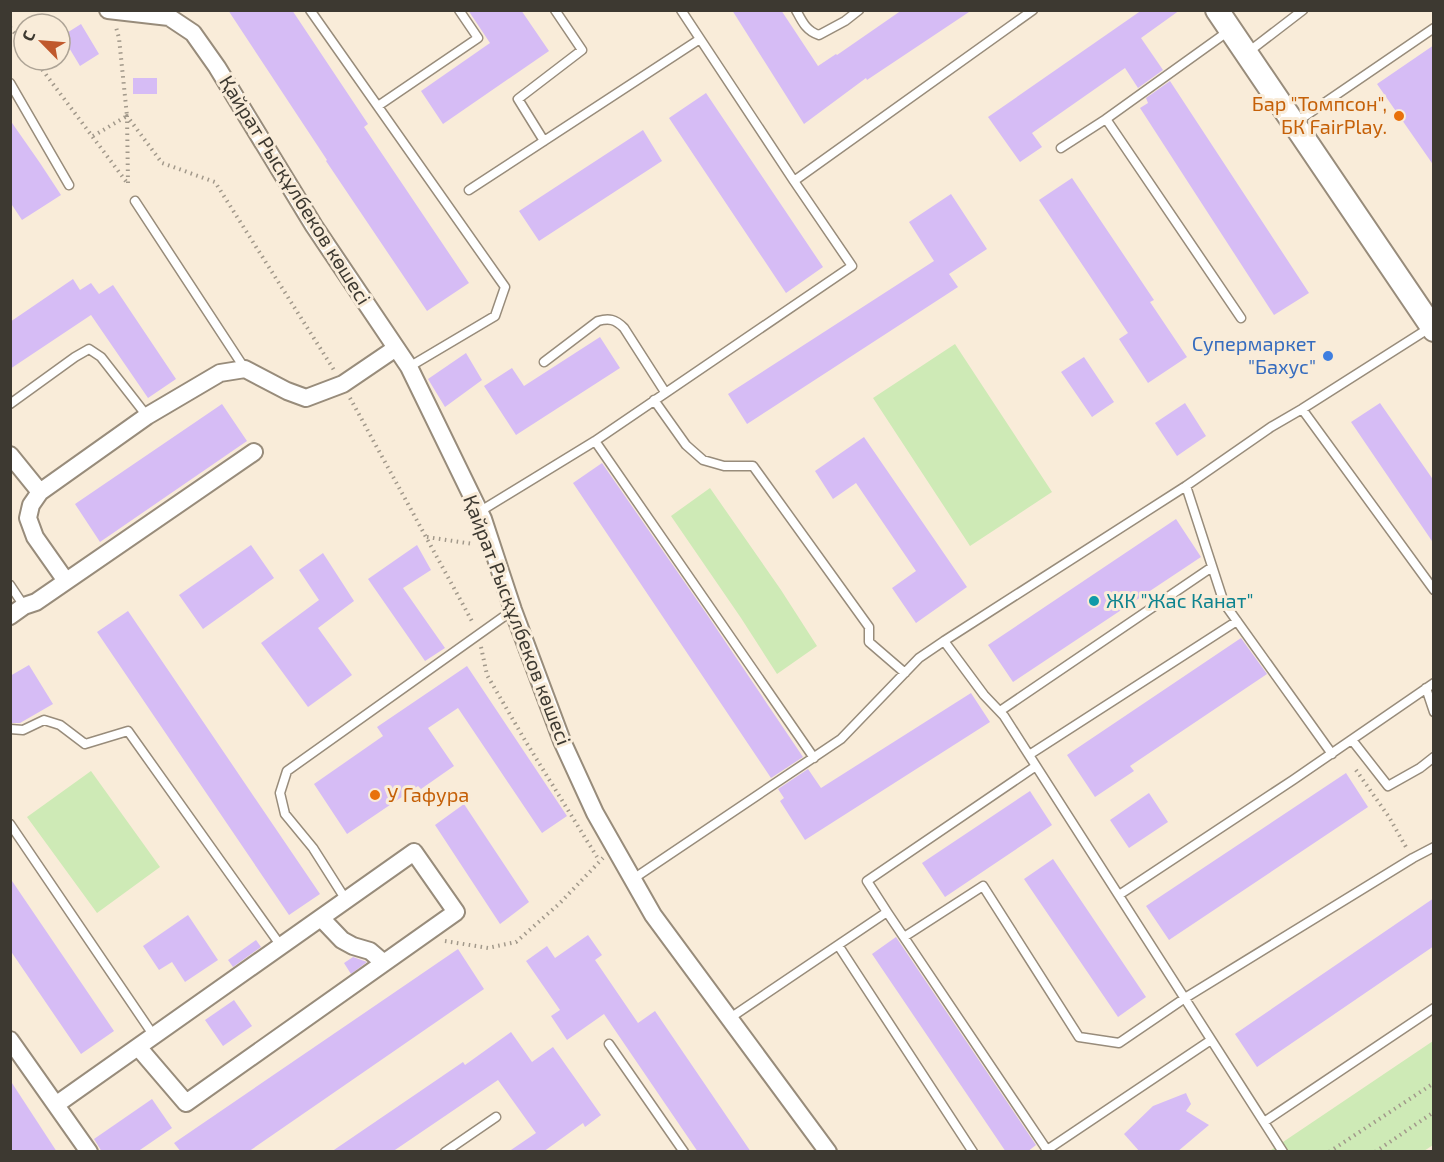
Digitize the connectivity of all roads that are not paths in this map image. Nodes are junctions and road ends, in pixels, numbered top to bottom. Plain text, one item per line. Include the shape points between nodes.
1 (310, 10) edge
2 (459, 10) edge
3 (555, 10) edge
4 (681, 10) edge
5 (796, 10) edge
6 (859, 10) edge
7 (1034, 10) edge
8 (1217, 10) edge
9 (1303, 10) edge
10 (109, 11) edge
11 (173, 14) edge
12 (1434, 28) edge
13 (1230, 30) junction
14 (700, 39) junction
15 (1247, 54) junction
16 (10, 83) edge
17 (378, 106) junction
18 (1106, 119) junction
19 (1294, 124) junction
20 (544, 141) junction
21 (1061, 148) dead end
22 (794, 181) junction
23 (69, 185) dead end
24 (469, 190) dead end
25 (135, 201) dead end
26 (1241, 318) dead end
27 (1430, 320) edge
28 (396, 348) junction
29 (543, 362) dead end
30 (409, 367) junction
31 (245, 369) junction
32 (665, 392) junction
33 (654, 400) junction
34 (10, 404) edge
35 (1302, 409) junction
36 (147, 416) junction
37 (595, 441) junction
38 (254, 452) dead end
39 (10, 455) edge
40 (1186, 486) junction
41 (40, 492) junction
42 (479, 512) junction
43 (1212, 567) junction
44 (66, 581) junction
45 (10, 585) edge
46 (1434, 590) edge
47 (513, 610) junction
48 (17, 611) edge
49 (1237, 621) junction
50 (944, 641) junction
51 (905, 673) junction
52 (1430, 685) edge
53 (1000, 711) junction
54 (1434, 712) edge
55 (10, 729) edge
56 (1352, 740) junction
57 (1332, 754) junction
58 (1029, 755) junction
59 (1434, 757) edge
60 (814, 758) junction
61 (1036, 766) junction
62 (10, 824) edge
63 (1434, 847) edge
64 (633, 879) junction
65 (1119, 895) junction
66 (346, 900) junction
67 (887, 912) junction
68 (321, 918) junction
69 (904, 937) junction
70 (838, 945) junction
71 (281, 946) junction
72 (384, 963) junction
73 (1185, 998) junction
74 (1434, 1008) edge
75 (730, 1018) junction
76 (154, 1036) junction
77 (10, 1040) edge
78 (1212, 1040) junction
79 (609, 1044) dead end
80 (138, 1047) junction
81 (57, 1104) junction
82 (496, 1117) dead end
83 (1264, 1122) junction
84 (89, 1152) edge
85 (445, 1152) edge
86 (684, 1152) edge
87 (828, 1152) edge
88 (973, 1152) edge
89 (1283, 1152) edge

1 - 17 lane
2 - 17 lane via 478,38
3 - 20 lane via 582,50 518,99
4 - 14 lane
5 - 6 lane via 805,26 819,34
7 - 22 lane
8 - 13 street
9 - 15 lane
10 - 11 street, Қайрат Рысқұлбеков көшесі
11 - 28 street, Қайрат Рысқұлбеков көшесі via 193,33 217,67 314,226
12 - 19 lane
13 - 15 street
13 - 18 lane
14 - 20 lane
14 - 22 lane
15 - 19 street
16 - 23 lane
17 - 30 lane via 505,287 495,316
18 - 21 lane
18 - 26 lane
19 - 27 street
20 - 24 lane
22 - 32 lane via 852,266
25 - 31 lane
27 - 35 lane
28 - 30 street, Қайрат Рысқұлбеков көшесі
28 - 31 street via 343,384 306,398
29 - 32 lane via 597,321 608,319 624,328
30 - 42 street, Қайрат Рысқұлбеков көшесі
31 - 36 street via 220,373
32 - 33 lane
33 - 37 lane
33 - 51 lane via 686,445 703,460 724,466 753,466 869,627 869,642
34 - 36 lane via 89,349 101,357
35 - 40 lane
35 - 46 lane
36 - 41 street
37 - 42 lane
37 - 60 lane
38 - 44 street
39 - 41 street
40 - 43 lane
40 - 50 lane
41 - 44 street via 28,518 35,537
42 - 47 street, Қайрат Рысқұлбеков көшесі
43 - 49 lane via 1224,603
43 - 53 lane
44 - 48 street
45 - 48 lane
47 - 64 street, Қайрат Рысқұлбеков көшесі via 562,741
47 - 66 lane via 287,771 279,793 285,814 313,848
49 - 57 lane
49 - 58 lane
50 - 51 lane
50 - 53 lane via 984,696
51 - 60 lane via 841,739
52 - 54 lane
52 - 56 lane
53 - 58 lane
55 - 71 lane via 22,730 44,720 60,725 85,744 128,731
56 - 57 lane
56 - 59 lane via 1388,786
57 - 65 lane
58 - 61 lane
60 - 64 lane
61 - 65 lane
61 - 67 lane via 867,881
62 - 76 lane
63 - 73 lane
64 - 75 street, Қайрат Рысқұлбеков көшесі via 653,915
65 - 73 lane
66 - 68 street
66 - 72 street via 414,852 456,912
67 - 69 lane
67 - 70 lane
68 - 71 street
68 - 72 street via 342,940 370,951
69 - 73 lane via 983,886 1079,1037 1119,1043
69 - 78 lane via 1047,1150
70 - 75 lane
70 - 88 lane
71 - 76 street
72 - 80 street via 186,1103
73 - 78 lane
74 - 83 lane
75 - 87 street, Қайрат Рысқұлбеков көшесі
76 - 80 street
77 - 81 street
78 - 83 lane
79 - 86 lane
80 - 81 street
81 - 84 street
82 - 85 lane
83 - 89 lane

